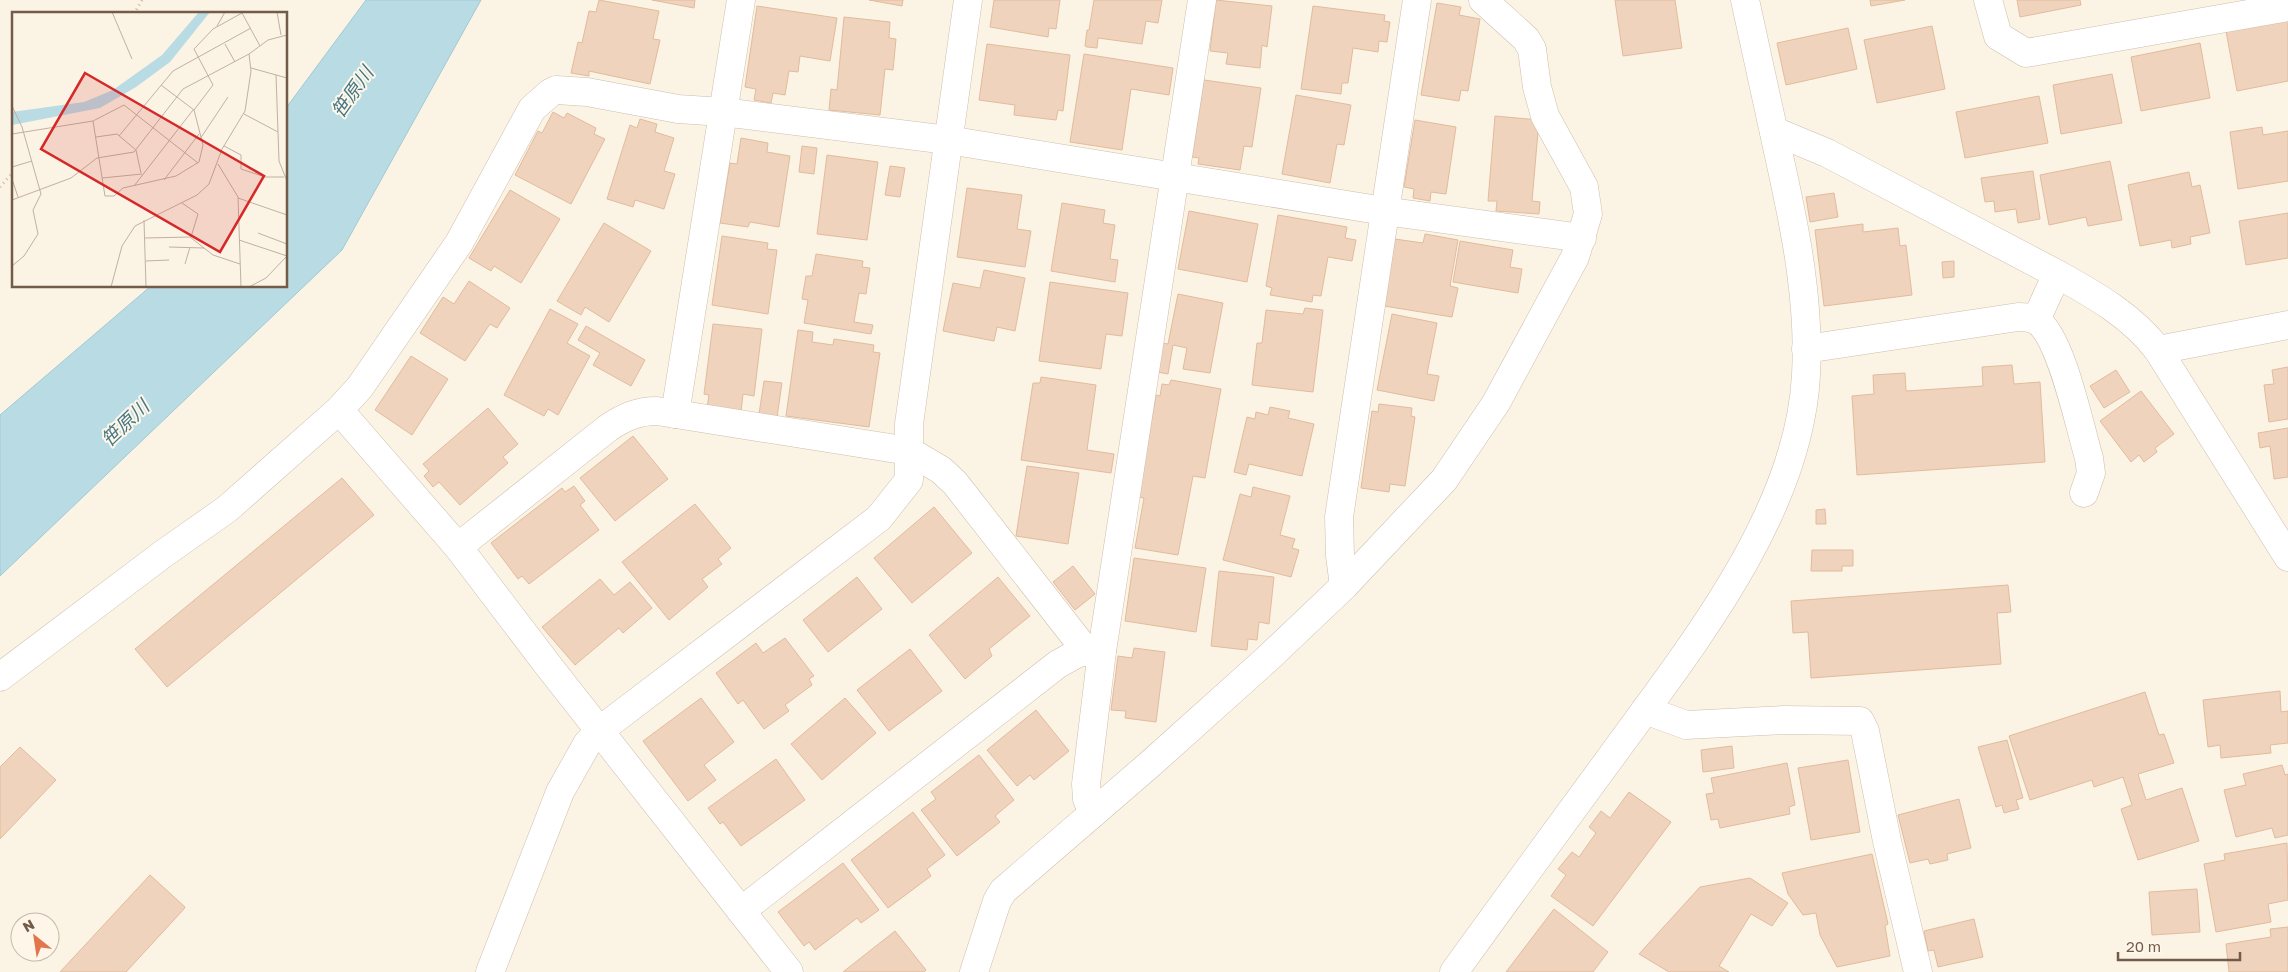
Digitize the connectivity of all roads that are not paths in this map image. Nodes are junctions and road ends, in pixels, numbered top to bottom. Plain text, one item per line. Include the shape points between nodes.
1 (741, 0) edge
2 (968, 0) edge
3 (1202, 0) edge
4 (1417, 0) edge
5 (1483, 0) edge
6 (1745, 0) edge
7 (1988, 0) edge
8 (2288, 7) edge
9 (723, 112) junction
10 (1774, 131) junction
11 (948, 140) junction
12 (1176, 178) junction
13 (1384, 211) junction
14 (1582, 238) junction
15 (2057, 274) junction
16 (2036, 320) junction
17 (2288, 325) edge
18 (1806, 349) junction
19 (2158, 350) junction
20 (339, 410) junction
21 (675, 414) junction
22 (909, 451) junction
23 (2084, 494) dead end
24 (458, 546) junction
25 (2288, 557) edge
26 (1344, 586) junction
27 (1095, 651) junction
28 (0, 678) edge
29 (1645, 710) junction
30 (599, 731) junction
31 (1093, 813) junction
32 (741, 911) junction
33 (490, 972) edge
34 (789, 972) edge
35 (974, 972) edge
36 (1454, 972) edge
37 (1918, 972) edge

1 - 9 street
2 - 11 street
3 - 12 street
4 - 13 street
5 - 14 street via 1521,33 1532,50 1545,116 1584,187 1588,214
6 - 10 street
7 - 8 street via 1998,36 2026,53
9 - 11 street
9 - 20 street via 678,109 586,92 556,90 550,93 532,109 459,243 360,387
9 - 21 street
10 - 15 street via 1827,153
10 - 18 street via 1802,274
11 - 12 street
11 - 22 street
12 - 13 street
12 - 27 street
13 - 14 street
13 - 26 street via 1340,518
14 - 26 street via 1575,257 1496,403 1444,480
15 - 16 street
15 - 19 street via 2088,291 2136,325
16 - 18 street via 2018,317
16 - 23 street via 2056,347 2089,458 2091,472
17 - 19 street
18 - 29 street via 1804,392 1797,434 1773,504 1750,551 1710,617
19 - 25 street
20 - 24 street
20 - 28 street via 227,509
21 - 22 street
21 - 24 street via 648,411 622,418
22 - 27 street via 942,470 955,483
22 - 30 street via 909,480 880,518
24 - 30 street
26 - 31 street
27 - 31 street via 1086,784 1087,799
27 - 32 street via 1071,656 1058,664
29 - 36 street
29 - 37 street via 1686,724 1860,721 1865,731
30 - 32 street
30 - 33 street via 560,792
31 - 35 street via 1003,891
32 - 34 street

